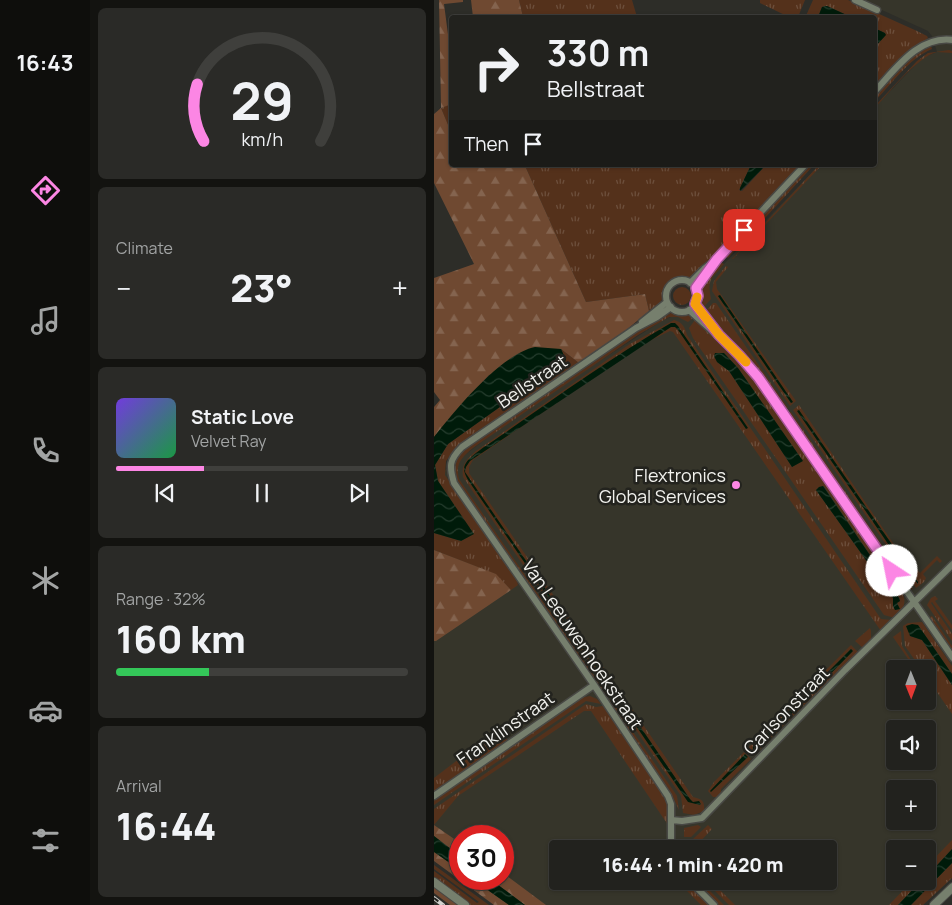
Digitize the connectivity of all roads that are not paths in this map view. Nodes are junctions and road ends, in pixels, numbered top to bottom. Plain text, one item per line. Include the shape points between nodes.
1 (855, 0) edge
2 (877, 10) dead end
3 (952, 40) edge
4 (877, 89) edge
5 (803, 167) edge
6 (717, 259) junction
7 (690, 283) junction
8 (696, 288) junction
9 (695, 304) junction
10 (669, 305) junction
11 (689, 310) junction
12 (719, 335) junction
13 (451, 463) joint
14 (952, 564) edge
15 (914, 602) junction
16 (952, 658) edge
17 (594, 686) junction
18 (434, 796) edge
19 (671, 820) junction
20 (671, 840) edge
21 (434, 882) edge
22 (952, 887) edge
23 (699, 890) edge
24 (465, 905) edge
25 (714, 905) edge
26 (934, 905) edge

1 - 2 street
3 - 4 street via 921,46 909,54
5 - 6 street
6 - 7 street
6 - 8 street
7 - 8 street
7 - 10 street via 682,280 670,285 666,293
8 - 9 street
9 - 11 street
9 - 12 street
10 - 11 street via 680,311
10 - 13 street, Bellstraat via 462,447
11 - 12 street
12 - 15 street via 758,377
13 - 17 street, Van Leeuwenhoekstraat via 454,484
14 - 15 street, Carlsonstraat
15 - 16 street
15 - 19 street, Carlsonstraat via 702,818
17 - 18 street, Franklinstraat
17 - 19 street, Van Leeuwenhoekstraat via 668,796
19 - 20 street, Van Leeuwenhoekstraat
21 - 24 street
22 - 26 street
23 - 25 street

